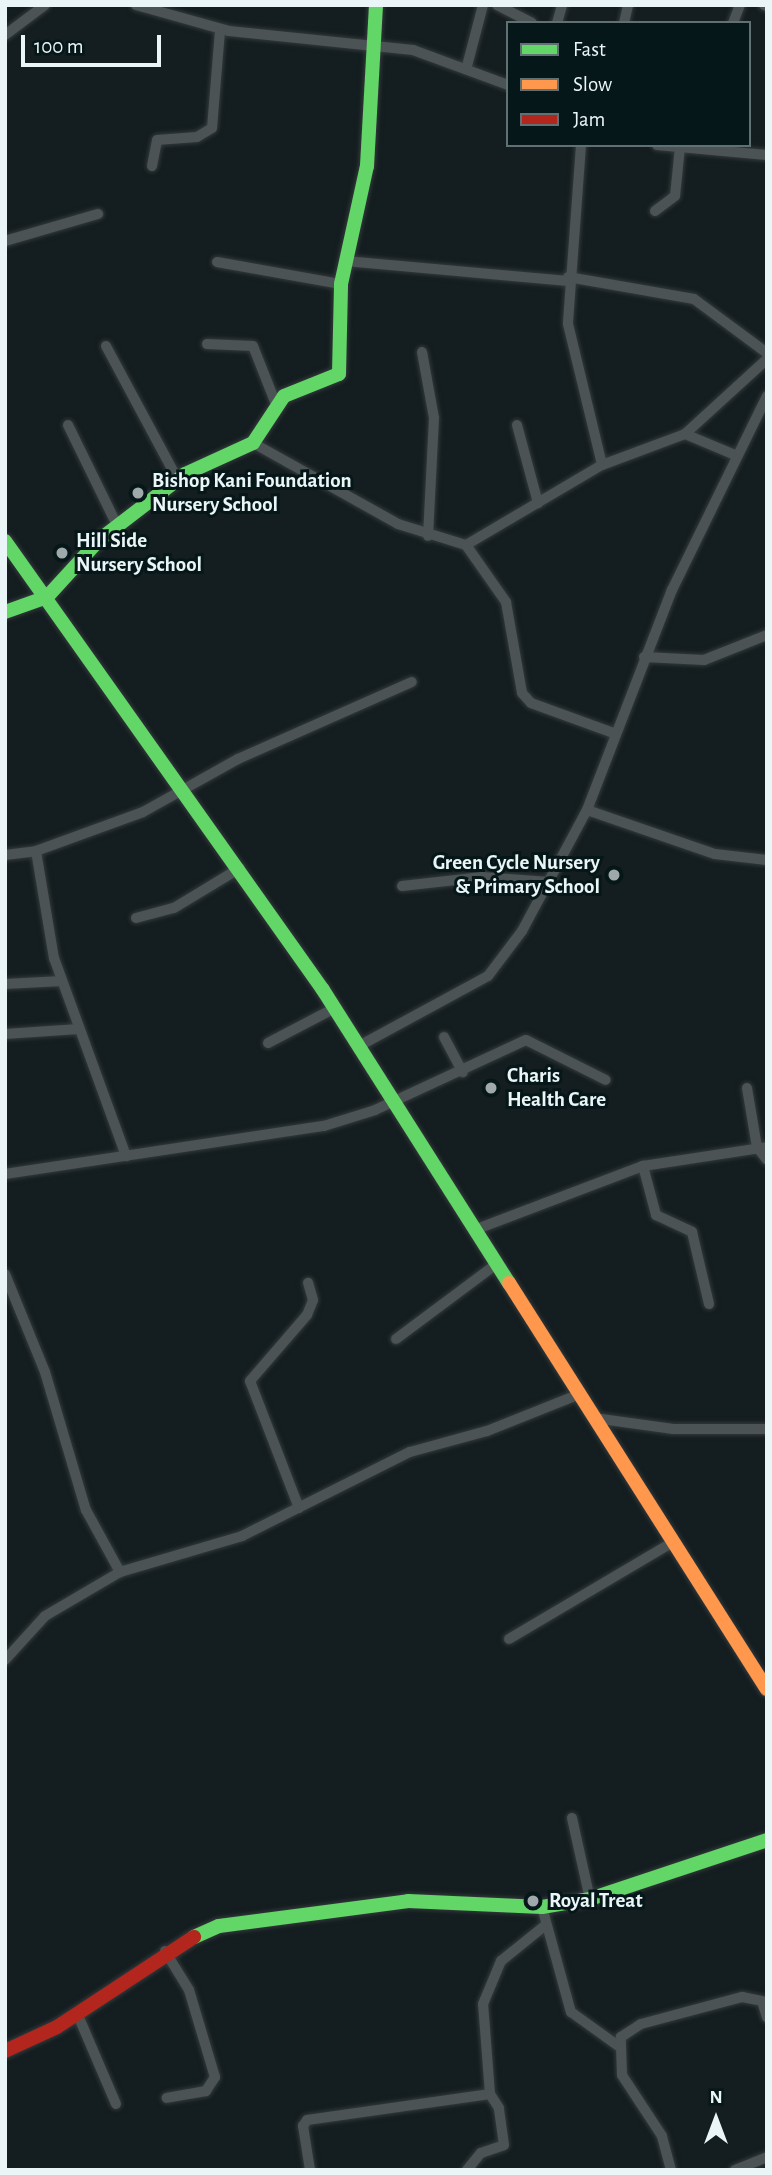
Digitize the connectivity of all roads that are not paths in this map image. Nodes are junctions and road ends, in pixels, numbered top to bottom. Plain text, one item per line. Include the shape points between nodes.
1 (45, 5) edge
2 (136, 5) edge
3 (376, 5) edge
4 (483, 5) edge
5 (497, 5) edge
6 (528, 21) edge
7 (220, 30) junction
8 (5, 35) edge
9 (374, 43) junction
10 (467, 66) junction
11 (506, 84) edge
12 (581, 147) edge
13 (680, 147) edge
14 (767, 155) edge
15 (152, 166) dead end
16 (655, 211) dead end
17 (97, 214) dead end
18 (5, 241) edge
19 (345, 261) junction
20 (217, 262) dead end
21 (568, 279) junction
22 (341, 284) junction
23 (207, 344) dead end
24 (106, 346) dead end
25 (422, 352) dead end
26 (767, 353) edge
27 (767, 359) edge
28 (767, 396) edge
29 (276, 404) junction
30 (68, 425) dead end
31 (517, 425) dead end
32 (685, 434) junction
33 (253, 443) junction
34 (734, 455) junction
35 (603, 465) junction
36 (177, 480) junction
37 (538, 503) junction
38 (117, 526) junction
39 (428, 536) junction
40 (5, 541) edge
41 (466, 545) junction
42 (47, 597) junction
43 (5, 612) edge
44 (767, 635) edge
45 (644, 657) junction
46 (412, 682) dead end
47 (616, 734) junction
48 (186, 791) junction
49 (587, 810) junction
50 (36, 851) junction
51 (5, 855) edge
52 (767, 860) edge
53 (240, 868) junction
54 (549, 882) junction
55 (402, 886) dead end
56 (136, 918) dead end
57 (62, 981) junction
58 (5, 984) edge
59 (335, 1008) junction
60 (79, 1029) junction
61 (5, 1034) edge
62 (443, 1037) dead end
63 (268, 1043) dead end
64 (359, 1046) junction
65 (463, 1072) junction
66 (606, 1080) dead end
67 (747, 1088) dead end
68 (394, 1101) junction
69 (762, 1147) edge
70 (126, 1156) junction
71 (767, 1160) edge
72 (643, 1166) junction
73 (5, 1174) edge
74 (477, 1229) junction
75 (498, 1264) junction
76 (5, 1274) edge
77 (308, 1283) dead end
78 (709, 1304) dead end
79 (396, 1339) dead end
80 (580, 1394) junction
81 (594, 1418) junction
82 (767, 1429) edge
83 (299, 1508) junction
84 (673, 1542) junction
85 (120, 1572) junction
86 (509, 1639) dead end
87 (5, 1660) edge
88 (767, 1689) edge
89 (572, 1818) dead end
90 (767, 1840) edge
91 (590, 1899) junction
92 (542, 1907) junction
93 (543, 1927) junction
94 (165, 1951) junction
95 (78, 2013) junction
96 (767, 2017) edge
97 (617, 2045) junction
98 (5, 2051) edge
99 (489, 2094) junction
100 (167, 2098) dead end
101 (116, 2104) dead end
102 (767, 2157) edge
103 (310, 2170) edge
104 (467, 2170) edge
105 (671, 2170) edge
106 (735, 2170) edge

1 - 8 street
2 - 7 street
3 - 9 street
4 - 10 street
5 - 6 street
7 - 9 street
7 - 15 street via 212,128 197,137 157,140
9 - 10 street
9 - 19 street via 367,166
10 - 11 street
12 - 21 street
13 - 14 street
13 - 16 street via 676,196
17 - 18 street
19 - 21 street
19 - 22 street
20 - 22 street
21 - 26 street via 694,299
21 - 35 street via 570,338
22 - 29 street via 339,374
23 - 29 street via 253,346
24 - 36 street
25 - 39 street via 434,418
27 - 32 street
28 - 34 street
29 - 33 street
30 - 38 street
31 - 37 street
32 - 34 street
32 - 35 street
33 - 36 street
33 - 39 street
34 - 45 street
35 - 37 street
36 - 38 street
37 - 41 street
38 - 42 street
39 - 41 street
40 - 42 street
41 - 47 street via 506,602 522,693 539,707
42 - 43 street
42 - 48 street
44 - 45 street via 704,660
45 - 47 street
46 - 48 street via 237,760
47 - 49 street
48 - 50 street
48 - 53 street
49 - 52 street via 715,854
49 - 54 street
50 - 51 street
50 - 57 street
53 - 56 street via 174,908
53 - 59 street
54 - 55 street via 482,877
54 - 64 street via 488,975
57 - 58 street
57 - 60 street
59 - 63 street
59 - 64 street
60 - 61 street
60 - 70 street
62 - 65 street
64 - 68 street
65 - 66 street via 535,1040
65 - 68 street
67 - 69 street
68 - 70 street via 324,1126
68 - 74 street
69 - 71 street
69 - 72 street
70 - 73 street
72 - 74 street
72 - 78 street via 656,1215 692,1232
74 - 75 street
75 - 79 street
75 - 80 street
76 - 85 street via 45,1372 86,1510
77 - 83 street via 313,1300 307,1315 250,1381
80 - 81 street
80 - 83 street via 488,1431 410,1452
81 - 82 street via 673,1429
81 - 84 street
83 - 85 street via 242,1536
84 - 86 street
84 - 88 street
85 - 87 street via 45,1616
89 - 91 street
90 - 91 street
91 - 92 street
92 - 93 street
92 - 94 street via 455,1901 360,1905 242,1920
93 - 97 street via 571,2012
93 - 99 street via 501,1961 484,2004
94 - 95 street
94 - 100 street via 190,1990 215,2077 206,2091
95 - 98 street
95 - 101 street
96 - 97 street via 762,2001 742,1997 640,2024
97 - 105 street via 622,2075 662,2136
99 - 103 street via 307,2120 303,2126
99 - 104 street via 499,2108 504,2146 481,2153
102 - 106 street

